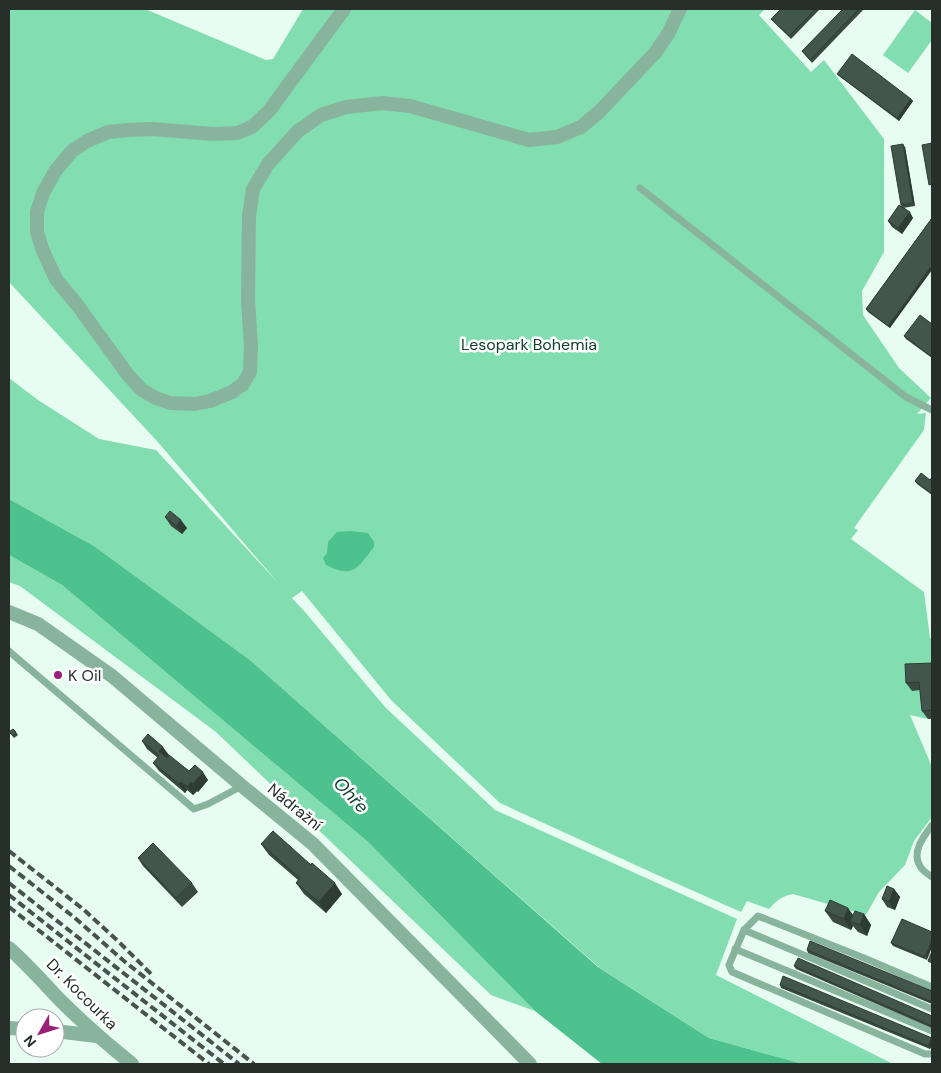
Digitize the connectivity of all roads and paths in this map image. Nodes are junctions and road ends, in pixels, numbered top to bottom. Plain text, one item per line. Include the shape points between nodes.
1 (344, 9) edge
2 (680, 9) edge
3 (640, 188) dead end
4 (932, 410) edge
5 (9, 612) edge
6 (9, 652) edge
7 (242, 786) junction
8 (932, 825) edge
9 (932, 877) edge
10 (744, 930) junction
11 (9, 948) edge
12 (735, 949) junction
13 (932, 987) edge
14 (932, 1009) edge
15 (932, 1031) edge
16 (65, 1032) edge
17 (97, 1036) junction
18 (932, 1054) edge
19 (132, 1064) edge
20 (530, 1064) edge

1 - 2 street via 269,111 252,127 237,133 213,134 152,130 108,132 72,152 56,170 43,194 37,212 37,232 56,278 128,375 142,390 156,398 170,403 210,401 232,392 243,384 250,372 249,216 253,189 268,164 298,132 321,115 346,107 382,103 410,106 529,140 557,138 581,127 599,112 656,53
3 - 4 lane via 906,397
5 - 7 street, Nádražní via 38,624 112,676
6 - 7 lane via 194,809
7 - 20 street, Nádražní via 313,844
8 - 9 lane via 920,842 917,855 919,865
10 - 12 lane
10 - 13 lane via 758,916
10 - 14 lane
11 - 17 street, Dr. Kocourka
12 - 15 lane
12 - 18 lane via 729,965 732,972 925,1054
16 - 17 street
17 - 19 street, Dr. Kocourka

